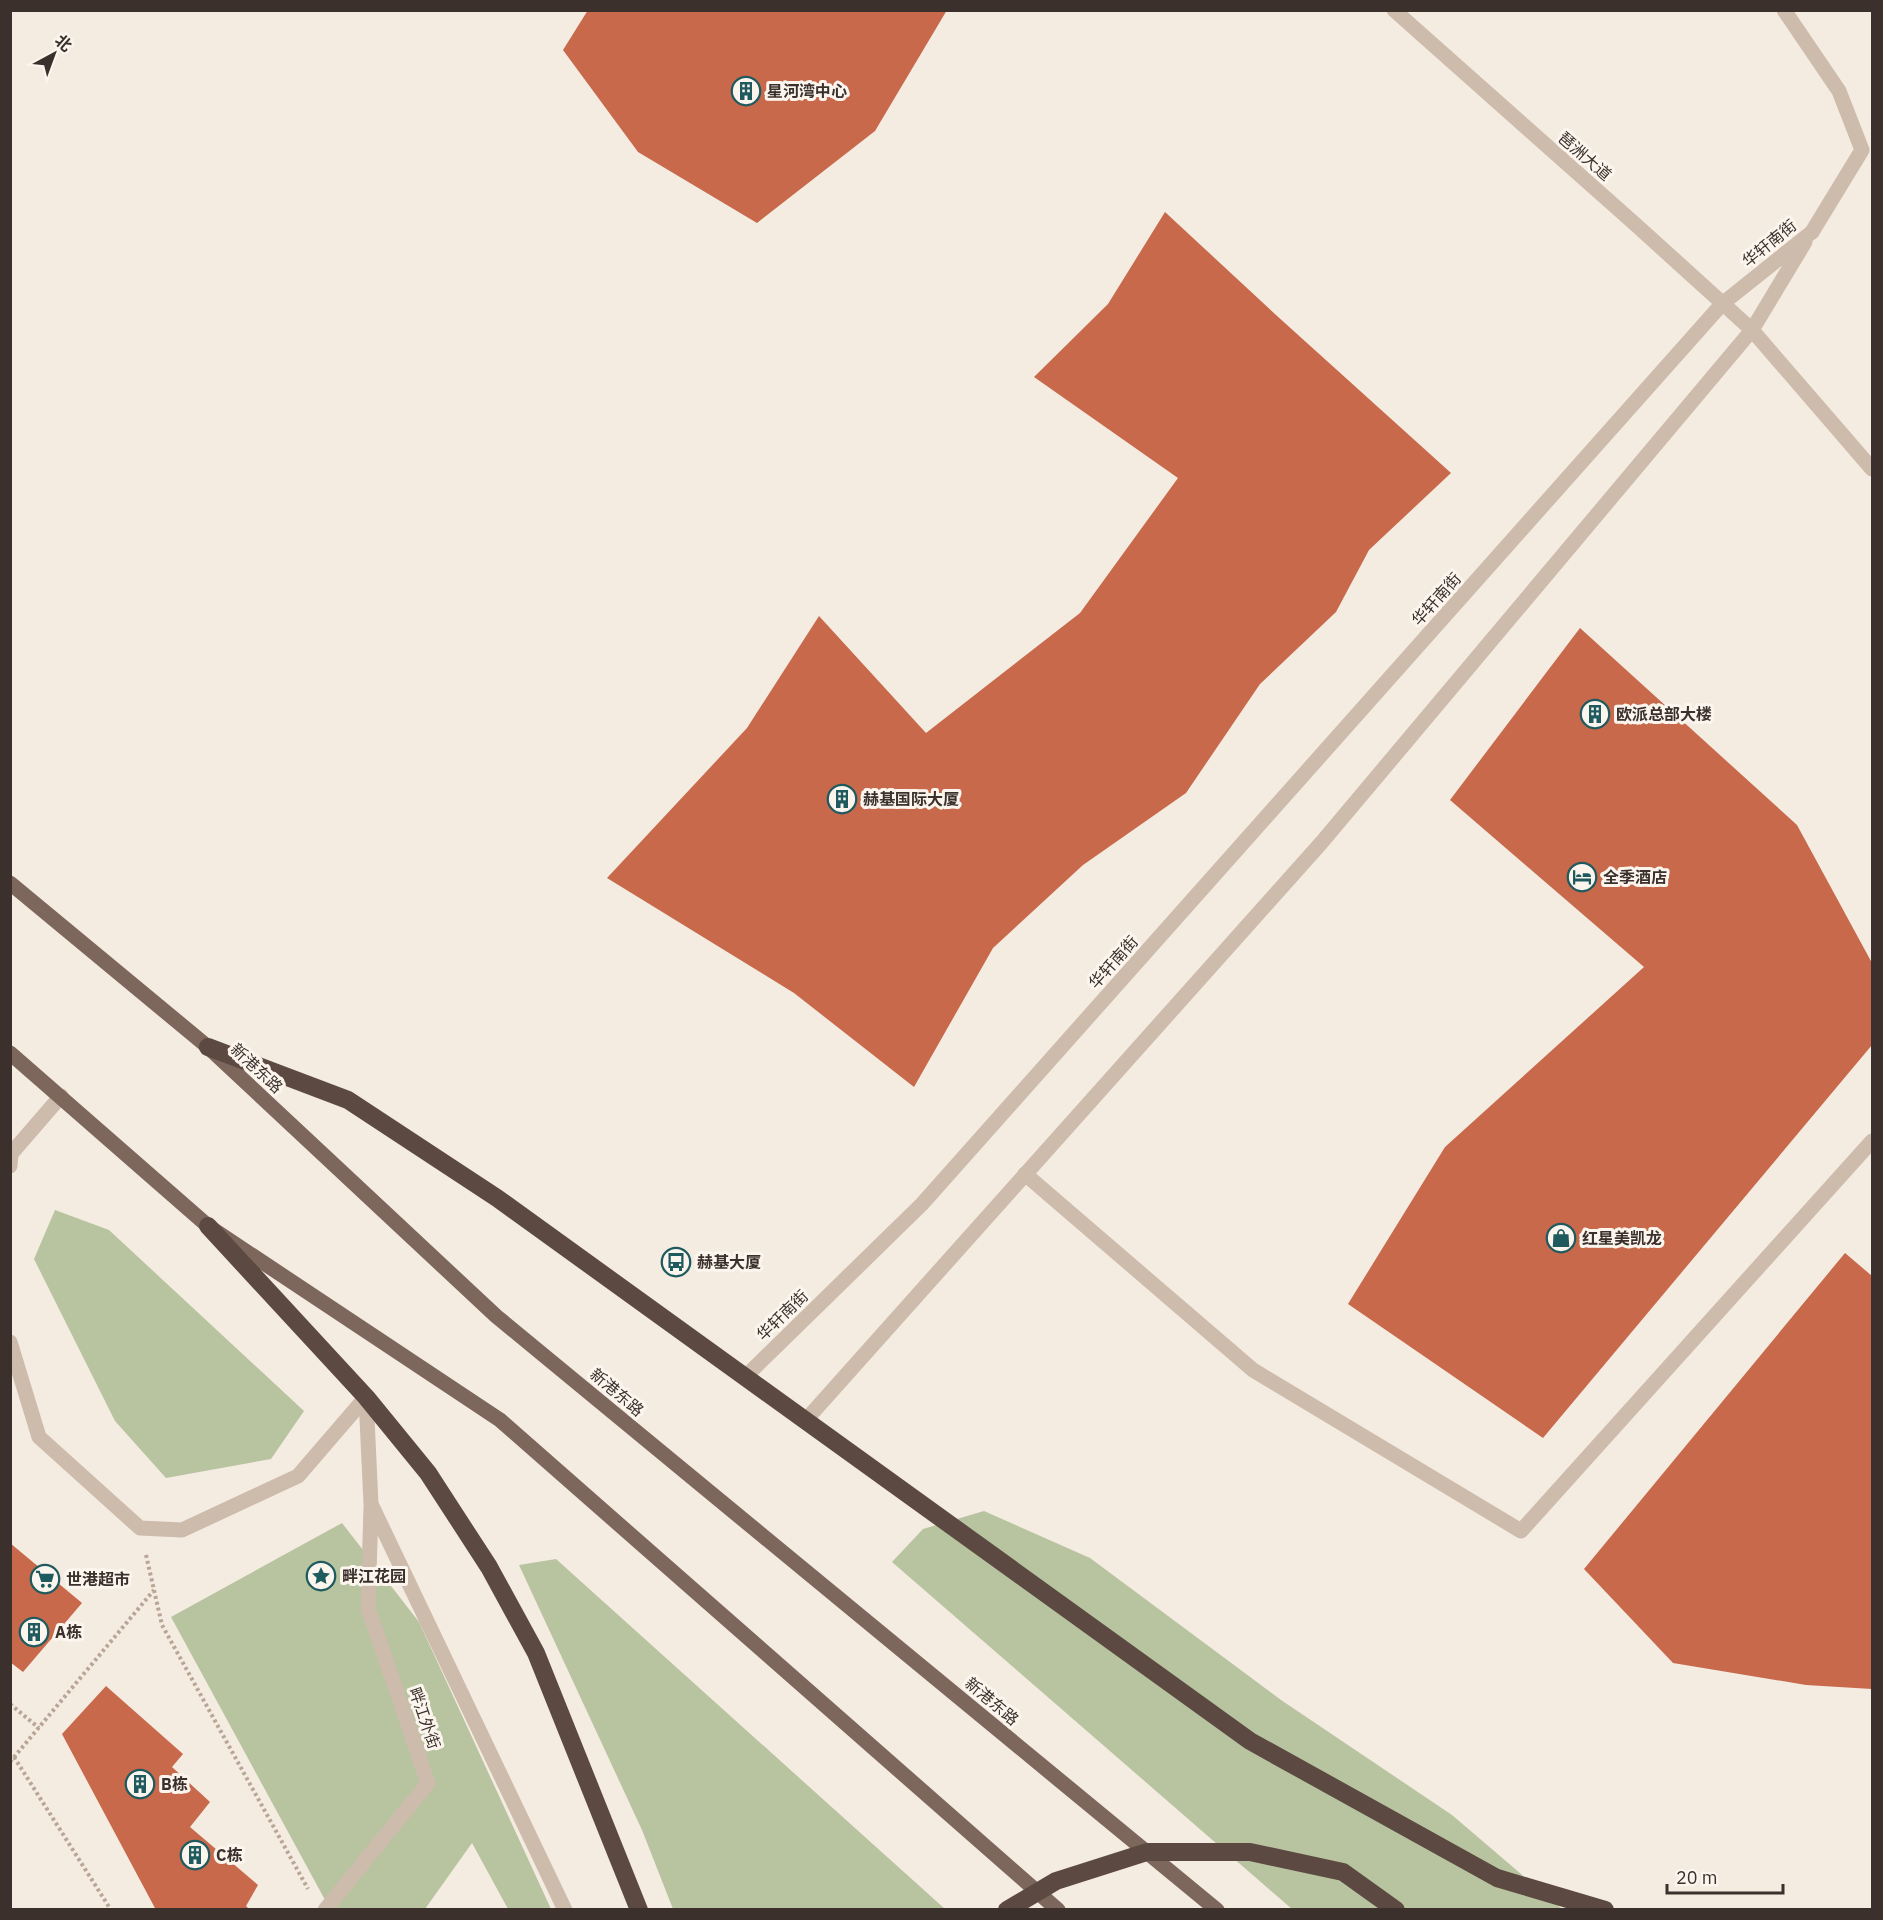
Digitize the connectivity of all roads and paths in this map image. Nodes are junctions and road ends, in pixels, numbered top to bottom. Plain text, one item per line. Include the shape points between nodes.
1 (1394, 10) edge
2 (1784, 10) edge
3 (1812, 231) junction
4 (1722, 304) junction
5 (1752, 330) junction
6 (1872, 469) edge
7 (10, 883) edge
8 (208, 1047) junction
9 (10, 1053) edge
10 (61, 1096) junction
11 (1872, 1141) edge
12 (11, 1159) edge
13 (1025, 1174) junction
14 (208, 1226) junction
15 (10, 1342) edge
16 (745, 1377) junction
17 (366, 1396) junction
18 (805, 1421) junction
19 (372, 1504) junction
20 (140, 1528) junction
21 (154, 1590) junction
22 (10, 1704) edge
23 (39, 1728) junction
24 (15, 1757) junction
25 (10, 1762) edge
26 (308, 1889) dead end
27 (111, 1910) edge
28 (325, 1910) edge
29 (566, 1910) edge
30 (639, 1910) edge
31 (1006, 1910) edge
32 (1058, 1910) edge
33 (1217, 1910) edge
34 (1396, 1910) edge
35 (1605, 1910) edge

1 - 4 street, 琶洲大道
2 - 3 street via 1839,91 1862,150
3 - 4 street, 华轩南街
3 - 5 street, 华轩南街
4 - 5 street, 琶洲大道
4 - 16 street, 华轩南街 via 922,1204
5 - 6 street, 琶洲大道
5 - 13 street, 华轩南街 via 1322,842
7 - 8 main road, 新港东路
8 - 16 highway via 348,1100 497,1197
8 - 33 main road, 新港东路 via 496,1316
9 - 10 main road
10 - 12 street
10 - 14 main road
11 - 13 street via 1521,1531 1253,1370
13 - 18 street, 华轩南街
14 - 17 highway
14 - 32 main road via 500,1420
15 - 20 street via 39,1437
16 - 18 highway
17 - 19 street
17 - 20 street via 298,1476 182,1530
17 - 30 highway via 428,1473 489,1566 536,1653
18 - 35 highway via 1250,1741 1497,1878
19 - 28 street, 畔江外街 via 368,1608 428,1783
19 - 29 street
20 - 21 path
21 - 23 path
21 - 26 path via 162,1625
22 - 23 path
23 - 24 path
24 - 25 path
24 - 27 path
31 - 34 highway, bridge via 1056,1881 1147,1852 1251,1852 1342,1872

